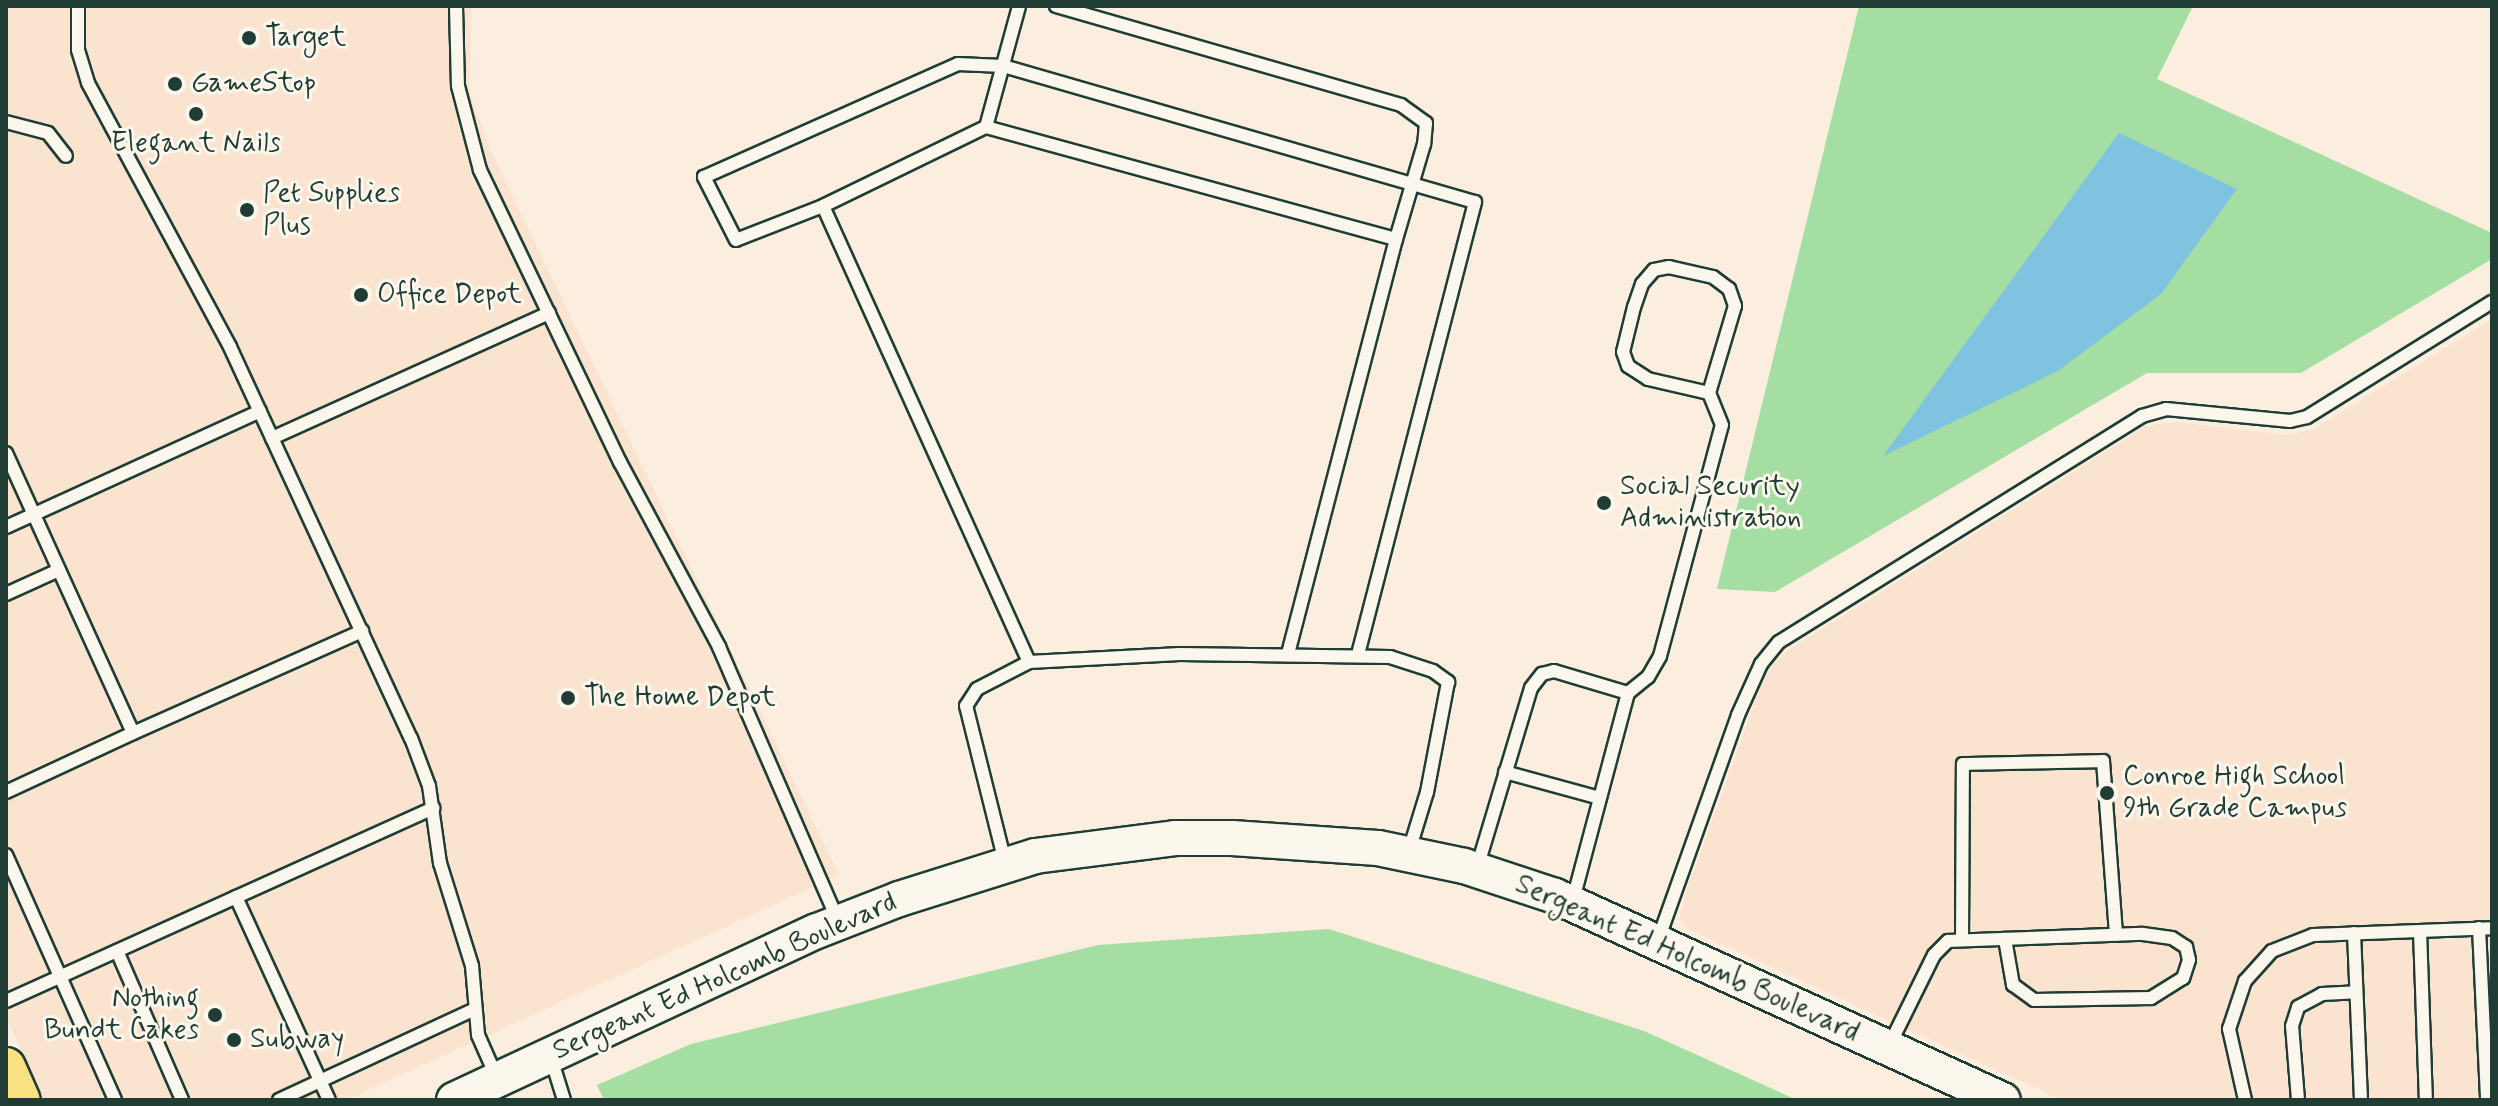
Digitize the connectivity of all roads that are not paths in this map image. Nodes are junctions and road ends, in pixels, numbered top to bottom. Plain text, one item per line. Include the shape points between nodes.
1 (78, 6) edge
2 (456, 6) edge
3 (1019, 6) edge
4 (1056, 6) edge
5 (1003, 66) junction
6 (6, 122) edge
7 (986, 127) junction
8 (66, 156) dead end
9 (1411, 184) junction
10 (823, 206) junction
11 (1396, 239) junction
12 (2492, 302) edge
13 (549, 313) junction
14 (1709, 393) junction
15 (260, 411) junction
16 (272, 438) junction
17 (6, 453) edge
18 (10, 470) edge
19 (34, 514) junction
20 (6, 527) edge
21 (59, 570) junction
22 (6, 594) edge
23 (362, 631) junction
24 (1288, 655) junction
25 (1358, 656) junction
26 (1029, 662) junction
27 (1628, 693) junction
28 (133, 733) junction
29 (1505, 772) junction
30 (6, 792) edge
31 (1600, 798) junction
32 (433, 808) junction
33 (1408, 854) junction
34 (6, 855) edge
35 (1005, 865) junction
36 (1477, 870) junction
37 (236, 897) junction
38 (1572, 903) junction
39 (838, 923) junction
40 (2486, 928) edge
41 (2420, 931) junction
42 (2354, 933) junction
43 (2116, 935) junction
44 (2005, 939) junction
45 (1658, 940) junction
46 (1962, 940) junction
47 (117, 951) junction
48 (61, 976) junction
49 (2356, 992) junction
50 (6, 1001) edge
51 (473, 1010) junction
52 (1888, 1047) junction
53 (550, 1055) junction
54 (6, 1067) edge
55 (498, 1079) junction
56 (321, 1081) junction
57 (21, 1100) edge
58 (115, 1100) edge
59 (182, 1100) edge
60 (279, 1100) edge
61 (329, 1100) edge
62 (454, 1100) edge
63 (564, 1100) edge
64 (2003, 1100) edge
65 (2245, 1100) edge
66 (2298, 1100) edge
67 (2361, 1100) edge
68 (2426, 1100) edge
69 (2487, 1100) edge

1 - 15 lane via 78,50 88,83
2 - 13 lane via 458,86 480,170
3 - 5 lane
4 - 9 lane via 1401,105 1426,123
5 - 7 lane
5 - 9 lane
5 - 10 lane via 958,64 704,177 736,240
6 - 8 lane via 48,133
7 - 10 lane
7 - 11 lane
9 - 11 lane
9 - 25 lane via 1475,202
10 - 26 lane
11 - 24 lane
12 - 45 lane via 2307,417 2267,420 2166,409 2142,416 1779,642 1761,664 1738,715
13 - 16 lane
13 - 39 lane via 719,647
14 - 14 lane via 1735,306 1729,289 1713,277 1669,267 1654,270 1634,307 1623,352 1628,366 1648,379
14 - 27 lane via 1722,425 1660,656 1648,677
15 - 16 lane
15 - 19 lane
16 - 23 lane
17 - 18 lane
18 - 19 lane
19 - 20 lane
19 - 21 lane
21 - 22 lane
21 - 28 lane
23 - 28 lane
23 - 32 lane via 411,738
24 - 25 lane
24 - 26 lane
25 - 33 lane via 1390,657 1433,671 1448,682 1427,792
26 - 35 lane via 977,689 966,706
27 - 29 lane via 1554,671 1542,674 1531,688
27 - 31 lane
28 - 30 lane
29 - 31 lane
29 - 36 lane
31 - 38 lane
32 - 37 lane
32 - 51 lane via 440,863 472,966
33 - 35 street, Sergeant Ed Holcomb Boulevard via 1306,841 1175,838 1035,856
33 - 36 street, Sergeant Ed Holcomb Boulevard
34 - 48 lane
35 - 39 street, Sergeant Ed Holcomb Boulevard
36 - 38 street, Sergeant Ed Holcomb Boulevard
37 - 47 lane
37 - 56 lane
38 - 45 street, Sergeant Ed Holcomb Boulevard
39 - 53 street, Sergeant Ed Holcomb Boulevard
40 - 41 lane
40 - 69 lane
41 - 42 lane
41 - 68 lane
42 - 49 lane
42 - 65 lane via 2287,941 2245,981 2229,1029
43 - 44 lane
43 - 44 lane via 2172,938 2186,947 2189,960 2183,978 2151,998 2034,1000 2013,985
43 - 46 lane via 2103,761 1963,764
44 - 46 lane
45 - 52 street, Sergeant Ed Holcomb Boulevard
46 - 52 lane via 1948,941 1934,955
47 - 48 lane
47 - 59 lane
48 - 50 lane
48 - 58 lane
49 - 66 lane via 2322,994 2298,1007 2292,1026
49 - 67 lane
51 - 55 lane
51 - 56 lane
52 - 64 street, Sergeant Ed Holcomb Boulevard
53 - 55 street, Sergeant Ed Holcomb Boulevard
53 - 63 lane
54 - 57 main road
55 - 62 street, Sergeant Ed Holcomb Boulevard
56 - 60 lane
56 - 61 lane

